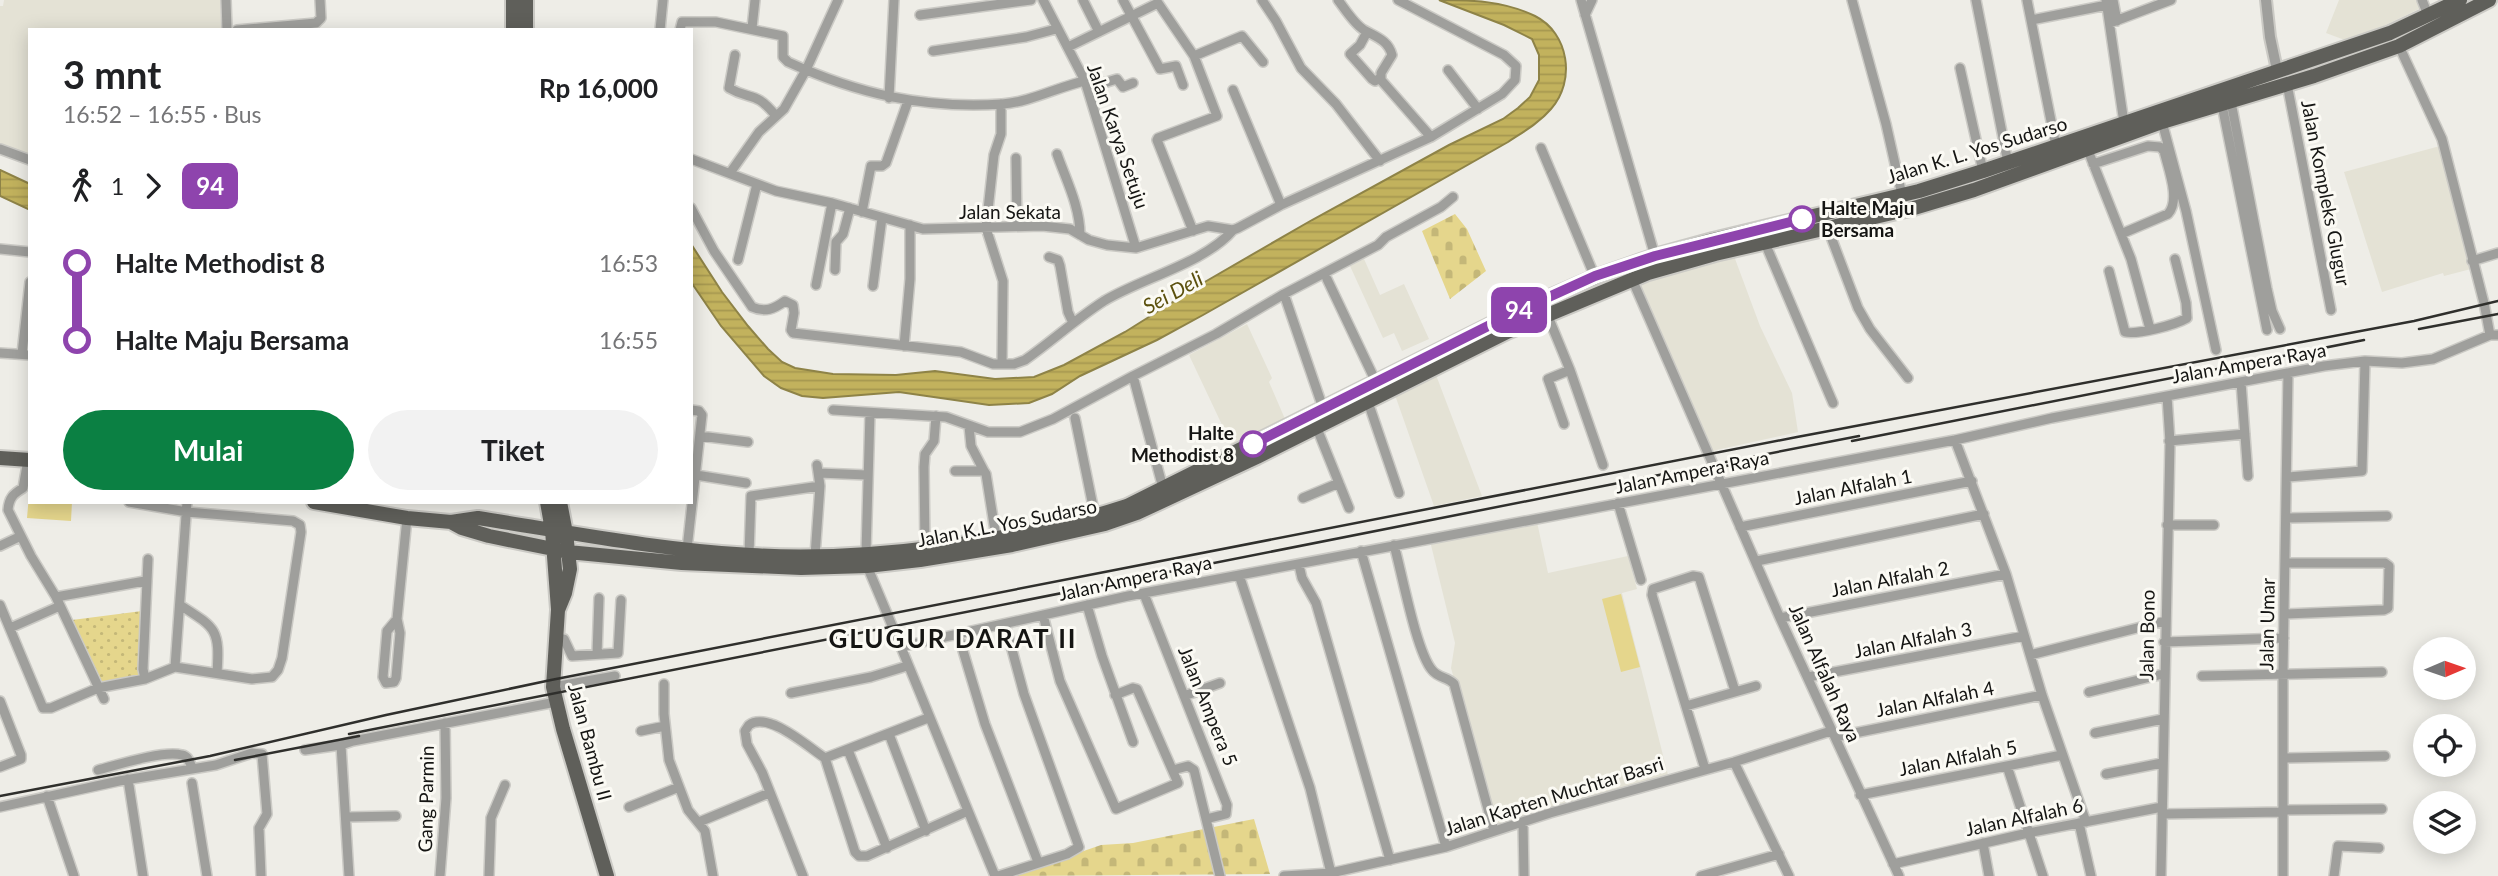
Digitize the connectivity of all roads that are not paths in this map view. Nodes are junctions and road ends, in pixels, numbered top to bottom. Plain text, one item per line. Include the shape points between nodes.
1 (226, 0) edge
2 (320, 0) edge
3 (513, 0) edge
4 (526, 0) edge
5 (663, 0) edge
6 (755, 0) edge
7 (838, 0) edge
8 (894, 0) edge
9 (1031, 0) edge
10 (1043, 0) edge
11 (1083, 0) edge
12 (1123, 0) edge
13 (1263, 0) edge
14 (1338, 0) edge
15 (1398, 0) edge
16 (1581, 0) edge
17 (1592, 0) edge
18 (1852, 0) edge
19 (1976, 0) edge
20 (2027, 0) edge
21 (2171, 0) edge
22 (2266, 0) edge
23 (2422, 0) edge
24 (2460, 0) edge
25 (2489, 0) edge
26 (1157, 2) edge
27 (2109, 2) edge
28 (920, 15) dead end
29 (1585, 15) junction
30 (2428, 15) junction
31 (1131, 16) junction
32 (2031, 20) junction
33 (2113, 22) junction
34 (228, 28) edge
35 (284, 28) edge
36 (513, 28) edge
37 (526, 28) edge
38 (660, 28) edge
39 (680, 28) edge
40 (752, 28) junction
41 (1056, 29) junction
42 (1099, 32) junction
43 (1367, 32) junction
44 (2399, 46) junction
45 (1068, 47) junction
46 (933, 51) dead end
47 (736, 55) dead end
48 (1194, 56) junction
49 (1263, 62) dead end
50 (1960, 68) dead end
51 (2280, 69) junction
52 (806, 70) junction
53 (1448, 70) dead end
54 (1380, 78) junction
55 (1133, 83) dead end
56 (1086, 85) junction
57 (1183, 85) dead end
58 (2284, 85) junction
59 (1233, 90) dead end
60 (889, 98) junction
61 (908, 101) junction
62 (2227, 103) junction
63 (1001, 104) junction
64 (1478, 109) junction
65 (776, 116) junction
66 (2162, 122) junction
67 (2124, 123) junction
68 (1431, 136) junction
69 (2085, 142) junction
70 (1541, 148) dead end
71 (0, 149) edge
72 (2058, 152) junction
73 (1057, 154) dead end
74 (1016, 158) dead end
75 (28, 159) edge
76 (693, 160) edge
77 (1380, 161) junction
78 (2008, 163) junction
79 (2093, 164) junction
80 (1983, 171) junction
81 (730, 173) junction
82 (757, 184) junction
83 (1902, 195) junction
84 (1453, 197) dead end
85 (832, 203) junction
86 (1281, 205) junction
87 (850, 208) junction
88 (1832, 211) junction
89 (693, 212) edge
90 (862, 212) junction
91 (882, 218) junction
92 (910, 225) junction
93 (1017, 226) junction
94 (1843, 226) junction
95 (986, 228) junction
96 (1828, 229) junction
97 (1233, 230) junction
98 (1192, 231) junction
99 (1080, 234) junction
100 (2121, 234) junction
101 (1765, 243) junction
102 (1136, 248) junction
103 (0, 249) edge
104 (28, 252) edge
105 (2498, 253) edge
106 (1655, 256) junction
107 (1049, 257) dead end
108 (2175, 259) dead end
109 (738, 260) dead end
110 (2472, 261) junction
111 (835, 270) dead end
112 (2109, 271) dead end
113 (1595, 276) junction
114 (1327, 279) dead end
115 (1632, 279) junction
116 (816, 285) dead end
117 (873, 286) dead end
118 (1284, 294) junction
119 (2330, 310) dead end
120 (1547, 314) junction
121 (28, 318) edge
122 (1073, 323) junction
123 (2150, 329) junction
124 (2280, 329) dead end
125 (2267, 330) dead end
126 (2494, 335) edge
127 (1463, 339) joint
128 (904, 346) junction
129 (2216, 350) dead end
130 (0, 353) edge
131 (26, 355) edge
132 (2365, 361) junction
133 (1002, 364) junction
134 (1412, 364) junction
135 (1570, 370) junction
136 (2288, 373) junction
137 (1133, 376) junction
138 (1419, 378) junction
139 (1908, 379) dead end
140 (1376, 382) junction
141 (2241, 382) junction
142 (2167, 396) junction
143 (1368, 402) junction
144 (1833, 402) dead end
145 (1323, 408) junction
146 (693, 410) edge
147 (833, 410) dead end
148 (870, 413) junction
149 (936, 416) junction
150 (1075, 418) dead end
151 (1564, 424) dead end
152 (969, 426) junction
153 (1316, 426) junction
154 (2245, 435) junction
155 (700, 436) junction
156 (1955, 440) junction
157 (2169, 441) junction
158 (748, 442) dead end
159 (0, 458) edge
160 (28, 460) edge
161 (1603, 465) dead end
162 (695, 469) edge
163 (28, 470) edge
164 (955, 471) dead end
165 (984, 471) junction
166 (867, 475) junction
167 (2248, 476) dead end
168 (2288, 477) junction
169 (1972, 481) junction
170 (1339, 483) junction
171 (746, 484) dead end
172 (1721, 484) junction
173 (820, 486) junction
174 (1163, 488) junction
175 (26, 489) edge
176 (693, 489) edge
177 (1399, 493) dead end
178 (1303, 498) dead end
179 (1618, 503) junction
180 (152, 504) edge
181 (326, 504) edge
182 (548, 504) edge
183 (559, 504) edge
184 (692, 504) edge
185 (187, 507) edge
186 (1349, 508) dead end
187 (1984, 514) junction
188 (1095, 516) junction
189 (2387, 516) dead end
190 (407, 518) junction
191 (2287, 518) junction
192 (451, 522) junction
193 (2167, 525) junction
194 (2214, 525) dead end
195 (1740, 527) junction
196 (559, 531) junction
197 (21, 536) junction
198 (996, 537) junction
199 (1394, 545) junction
200 (0, 546) edge
201 (925, 547) junction
202 (687, 549) junction
203 (561, 551) junction
204 (1361, 551) junction
205 (750, 555) junction
206 (815, 556) junction
207 (609, 558) junction
208 (148, 559) dead end
209 (866, 559) junction
210 (1757, 561) junction
211 (2286, 562) junction
212 (1299, 565) junction
213 (570, 569) junction
214 (2006, 574) junction
215 (1239, 575) junction
216 (1642, 580) dead end
217 (145, 581) junction
218 (1144, 594) junction
219 (599, 598) dead end
220 (621, 600) dead end
221 (58, 601) junction
222 (0, 605) edge
223 (180, 606) junction
224 (1087, 606) junction
225 (558, 610) junction
226 (2285, 614) junction
227 (1043, 615) junction
228 (1780, 618) junction
229 (397, 619) junction
230 (2165, 621) junction
231 (1005, 624) junction
232 (10, 628) junction
233 (958, 634) junction
234 (2024, 636) junction
235 (2284, 638) junction
236 (556, 639) junction
237 (2164, 642) junction
238 (900, 647) junction
239 (597, 654) junction
240 (2030, 655) junction
241 (907, 666) junction
242 (175, 667) junction
243 (2382, 672) dead end
244 (217, 673) junction
245 (2163, 674) junction
246 (2283, 674) junction
247 (615, 676) dead end
248 (2202, 676) dead end
249 (1808, 677) junction
250 (145, 680) junction
251 (1220, 683) dead end
252 (664, 684) dead end
253 (1756, 686) dead end
254 (98, 688) junction
255 (1735, 691) junction
256 (2089, 692) dead end
257 (792, 693) dead end
258 (1115, 695) junction
259 (2042, 695) junction
260 (1184, 696) junction
261 (104, 699) dead end
262 (547, 700) junction
263 (0, 701) edge
264 (1686, 706) junction
265 (928, 718) junction
266 (2163, 719) junction
267 (445, 723) junction
268 (665, 726) junction
269 (641, 732) dead end
270 (2095, 733) dead end
271 (889, 734) junction
272 (1833, 734) junction
273 (1133, 742) dead end
274 (341, 745) junction
275 (305, 750) dead end
276 (848, 750) junction
277 (2062, 755) junction
278 (2385, 756) dead end
279 (825, 758) junction
280 (2283, 758) junction
281 (1734, 762) junction
282 (2162, 763) junction
283 (2007, 766) junction
284 (0, 767) edge
285 (192, 768) junction
286 (1705, 769) junction
287 (98, 770) dead end
288 (1173, 771) junction
289 (2106, 774) dead end
290 (128, 779) junction
291 (192, 783) dead end
292 (505, 785) dead end
293 (679, 788) junction
294 (769, 793) junction
295 (1860, 795) junction
296 (47, 796) junction
297 (0, 807) edge
298 (629, 807) dead end
299 (2382, 809) dead end
300 (2162, 810) junction
301 (968, 811) junction
302 (2282, 811) junction
303 (396, 816) dead end
304 (347, 817) junction
305 (1206, 820) junction
306 (699, 822) junction
307 (1523, 822) junction
308 (2082, 823) junction
309 (926, 831) junction
310 (1493, 831) junction
311 (2028, 833) junction
312 (1983, 843) junction
313 (1446, 847) junction
314 (887, 848) junction
315 (2379, 848) dead end
316 (1779, 854) junction
317 (1390, 860) junction
318 (1038, 862) junction
319 (1893, 864) junction
320 (1331, 873) junction
321 (74, 876) edge
322 (143, 876) edge
323 (207, 876) edge
324 (261, 876) edge
325 (349, 876) edge
326 (439, 876) edge
327 (489, 876) edge
328 (607, 876) edge
329 (713, 876) edge
330 (803, 876) edge
331 (997, 876) edge
332 (1220, 876) edge
333 (1284, 876) edge
334 (1524, 876) edge
335 (1701, 876) edge
336 (1789, 876) edge
337 (1899, 876) edge
338 (1989, 876) edge
339 (2043, 876) edge
340 (2091, 876) edge
341 (2161, 876) edge
342 (2283, 876) edge
343 (2334, 876) edge

1 - 34 street
2 - 35 street via 320,22
3 - 36 main road
4 - 37 main road
5 - 38 street
6 - 40 street
7 - 52 street
8 - 60 street
9 - 28 street
10 - 41 street, Jalan Karya Setuju
11 - 42 street
12 - 31 street
13 - 77 street via 1296,61
14 - 43 street
15 - 64 street, Jalan Sekata via 1504,55 1516,66 1515,80
16 - 29 street
17 - 29 street
18 - 83 street
19 - 78 street
20 - 32 street
21 - 33 street
22 - 51 street
23 - 30 street
24 - 30 main road, Jalan K. L. Yos Sudarso
25 - 44 main road, Jalan K. L. Yos Sudarso
26 - 31 street
26 - 48 street
27 - 32 street
27 - 33 street
29 - 106 street
30 - 51 main road, Jalan K. L. Yos Sudarso via 2390,33
31 - 42 street
31 - 57 street via 1160,69 1176,66
32 - 72 street
33 - 67 street
39 - 40 street via 684,21
40 - 52 street via 783,36 784,60
41 - 45 street, Jalan Karya Setuju
41 - 46 street
42 - 45 street
43 - 54 street via 1384,41 1392,52
43 - 54 street via 1350,54 1372,79
44 - 58 main road, Jalan K. L. Yos Sudarso
44 - 110 street via 2442,139
45 - 56 street, Jalan Karya Setuju
47 - 65 street via 729,88 763,101
48 - 49 street via 1242,36
48 - 98 street via 1217,116 1157,140
50 - 80 street
51 - 58 main road
51 - 67 main road, Jalan K. L. Yos Sudarso
52 - 60 street
52 - 65 street
53 - 64 street
54 - 68 street
55 - 56 street via 1122,87 1117,79
56 - 63 street
56 - 102 street, Jalan Karya Setuju
58 - 62 main road, Jalan K. L. Yos Sudarso
58 - 119 street, Jalan Kompleks Glugur
59 - 86 street
60 - 61 street
61 - 63 street
61 - 90 street via 886,163 871,166
62 - 66 main road, Jalan K. L. Yos Sudarso
62 - 124 street via 2272,311
62 - 125 street
63 - 95 street via 1001,134 994,155
64 - 68 street, Jalan Sekata
65 - 81 street
66 - 69 main road, Jalan K. L. Yos Sudarso
66 - 129 street
67 - 69 main road, Jalan K. L. Yos Sudarso
68 - 77 street, Jalan Sekata
69 - 72 main road, Jalan K. L. Yos Sudarso
69 - 79 street
70 - 113 street
71 - 75 street
72 - 78 main road, Jalan K. L. Yos Sudarso
72 - 94 main road, Jalan K. L. Yos Sudarso via 1974,190
73 - 99 street via 1074,198
74 - 93 street
76 - 81 street, Jalan Sekata
77 - 86 street, Jalan Sekata
78 - 80 main road, Jalan K. L. Yos Sudarso
79 - 100 street
79 - 100 street via 2148,146 2164,151 2172,209
80 - 83 main road, Jalan K. L. Yos Sudarso
81 - 82 street, Jalan Sekata
82 - 85 street, Jalan Sekata
82 - 109 street
83 - 88 main road, Jalan K. L. Yos Sudarso
84 - 118 street via 1378,246
85 - 87 street, Jalan Sekata
85 - 116 street
86 - 97 street, Jalan Sekata
87 - 90 street, Jalan Sekata
87 - 111 street via 836,242
88 - 94 main road
88 - 96 main road
88 - 106 main road, Jalan K. L. Yos Sudarso
89 - 128 street via 751,307 768,311 787,300 794,308 793,333
90 - 91 street, Jalan Sekata
91 - 92 street, Jalan Sekata
91 - 117 street
92 - 95 street, Jalan Sekata via 935,230
92 - 128 street
93 - 95 street, Jalan Sekata
93 - 99 street, Jalan Sekata
94 - 96 main road, Jalan K. L. Yos Sudarso
95 - 133 street via 1003,281
96 - 101 main road, Jalan K. L. Yos Sudarso
96 - 139 street via 1858,308
97 - 98 street, Jalan Sekata via 1212,226
97 - 122 street via 1217,245 1106,300
98 - 102 street, Jalan Sekata
99 - 102 street, Jalan Sekata via 1100,243
100 - 123 street
101 - 115 main road, Jalan K. L. Yos Sudarso
101 - 144 street
103 - 104 street
105 - 110 street
106 - 113 main road, Jalan K. L. Yos Sudarso
107 - 122 street via 1057,259 1060,266
108 - 123 street via 2188,316
110 - 126 street
112 - 123 street via 2125,332
113 - 127 main road, Jalan K. L. Yos Sudarso
114 - 140 street
115 - 120 main road, Jalan K. L. Yos Sudarso
115 - 172 street, Jalan Alfalah Raya
118 - 137 street
118 - 145 street
120 - 135 street
120 - 138 main road, Jalan K.L. Yos Sudarso
121 - 131 street
122 - 133 street via 1025,360
126 - 132 street, Jalan Ampera Raya via 2432,359
127 - 134 main road, Jalan K.L. Yos Sudarso
128 - 133 street via 961,352
130 - 131 street
132 - 136 street, Jalan Ampera Raya
132 - 168 street via 2363,470
134 - 138 main road
134 - 140 main road, Jalan K.L. Yos Sudarso
135 - 151 street via 1549,379
135 - 161 street
136 - 141 street, Jalan Ampera Raya
136 - 168 street, Jalan Umar
137 - 152 street via 1027,430 996,433
137 - 174 street
138 - 143 main road, Jalan K.L. Yos Sudarso
140 - 145 main road, Jalan K.L. Yos Sudarso
141 - 142 street, Jalan Ampera Raya
141 - 154 street
142 - 156 street, Jalan Ampera Raya
142 - 157 street, Jalan Bono
143 - 153 main road, Jalan K.L. Yos Sudarso
143 - 177 street
145 - 174 main road, Jalan K.L. Yos Sudarso
146 - 155 street via 701,412
147 - 148 street
148 - 149 street
148 - 166 street
149 - 152 street
149 - 201 street via 934,442 925,454
150 - 188 street
152 - 165 street via 971,446
153 - 170 street
153 - 209 main road, Jalan K.L. Yos Sudarso via 1119,520 1012,545
154 - 157 street
154 - 167 street
155 - 158 street
155 - 162 street
156 - 169 street
156 - 172 street, Jalan Ampera Raya
157 - 193 street, Jalan Bono
159 - 160 main road
162 - 171 street
162 - 176 street
163 - 175 street
164 - 165 street
165 - 198 street
166 - 173 street via 818,469
166 - 209 street
168 - 191 street, Jalan Umar
169 - 187 street
169 - 195 street, Jalan Alfalah 1
170 - 178 street
170 - 186 street
172 - 179 street, Jalan Ampera Raya
172 - 195 street, Jalan Alfalah Raya
173 - 205 street via 751,496
173 - 206 street
174 - 188 main road, Jalan K.L. Yos Sudarso
175 - 197 street via 13,494 8,510
179 - 199 street, Jalan Ampera Raya
179 - 216 street
180 - 185 street
181 - 190 main road
182 - 196 main road
183 - 196 main road
184 - 202 street
185 - 223 street
185 - 244 street via 300,525 278,670 265,679
187 - 210 street
187 - 214 street
188 - 198 main road, Jalan K.L. Yos Sudarso
189 - 191 street
190 - 192 main road
190 - 229 street
191 - 211 street, Jalan Umar
192 - 196 main road, Jalan K.L. Yos Sudarso via 478,518
192 - 203 main road, Jalan K.L. Yos Sudarso via 489,536
193 - 194 street
193 - 230 street, Jalan Bono
195 - 210 street, Jalan Alfalah Raya
196 - 202 main road, Jalan K.L. Yos Sudarso
196 - 203 main road, Jalan Bambu II
197 - 200 street
197 - 221 street
198 - 201 main road, Jalan K.L. Yos Sudarso
199 - 204 street, Jalan Ampera Raya
199 - 310 street via 1423,652 1434,674 1454,684
201 - 209 main road, Jalan K.L. Yos Sudarso
202 - 205 main road, Jalan K.L. Yos Sudarso
203 - 207 main road, Jalan K.L. Yos Sudarso
203 - 213 main road, Jalan Bambu II
203 - 225 main road, Jalan Bambu II via 555,592
204 - 212 street, Jalan Ampera Raya
204 - 313 street
205 - 206 main road, Jalan K.L. Yos Sudarso
206 - 209 main road, Jalan K.L. Yos Sudarso
207 - 209 main road, Jalan K.L. Yos Sudarso via 801,568
207 - 213 main road
208 - 217 street
209 - 238 street
210 - 228 street, Jalan Alfalah Raya
211 - 226 street, Jalan Umar
211 - 226 street via 2385,563 2390,578 2388,608 2384,610
212 - 215 street, Jalan Ampera Raya
212 - 317 street via 1316,603
213 - 225 main road, Jalan Bambu II
214 - 228 street, Jalan Alfalah 2
214 - 234 street
215 - 218 street, Jalan Ampera Raya
215 - 320 street via 1310,788
217 - 221 street
217 - 250 street
218 - 224 street, Jalan Ampera Raya
218 - 260 street, Jalan Ampera 5
219 - 239 street
220 - 239 street via 619,652
221 - 232 street
221 - 254 street
222 - 232 street
223 - 242 street
223 - 244 street via 209,624 219,651
224 - 227 street, Jalan Ampera Raya
224 - 258 street
225 - 236 main road, Jalan Bambu II
226 - 235 street, Jalan Umar
227 - 231 street, Jalan Ampera Raya
227 - 288 street via 1060,681 1116,809 1177,784
228 - 249 street, Jalan Alfalah Raya
229 - 229 street via 396,678 386,683 387,631
230 - 237 street, Jalan Bono
230 - 240 street
231 - 233 street, Jalan Ampera Raya
231 - 318 street via 1024,694 1080,847
232 - 254 street via 43,708
233 - 238 street, Jalan Ampera Raya
233 - 318 street via 985,723
234 - 240 street
234 - 249 street, Jalan Alfalah 3
235 - 237 street
235 - 246 street, Jalan Umar
236 - 239 street via 564,639 572,656
236 - 262 main road, Jalan Bambu II
237 - 245 street, Jalan Bono
238 - 241 street
240 - 259 street
241 - 257 street
241 - 265 street
242 - 244 street
242 - 250 street
243 - 246 street
245 - 256 street
245 - 266 street, Jalan Bono
246 - 248 street
246 - 280 street, Jalan Umar
247 - 262 street
249 - 272 street, Jalan Alfalah Raya
250 - 254 street
251 - 260 street
252 - 268 street
253 - 255 street
254 - 261 street
255 - 264 street
255 - 264 street via 1699,577 1655,587 1652,596
258 - 273 street
258 - 288 street via 1137,689
259 - 272 street, Jalan Alfalah 4
259 - 277 street
260 - 305 street, Jalan Ampera 5 via 1227,805 1226,814
262 - 267 street
262 - 328 main road, Jalan Bambu II
263 - 284 street via 21,755
264 - 286 street
265 - 271 street
265 - 301 street
266 - 270 street
266 - 282 street, Jalan Bono
267 - 274 street
267 - 326 street, Gang Parmin via 446,798
268 - 269 street
268 - 293 street
271 - 276 street
271 - 309 street
272 - 281 street, Jalan Kapten Muchtar Basri
272 - 295 street, Jalan Alfalah Raya
274 - 275 street
274 - 304 street
276 - 279 street
276 - 314 street
277 - 283 street, Jalan Alfalah 5
277 - 308 street
278 - 280 street
279 - 294 street via 773,724 754,721 745,736
279 - 314 street via 855,852 863,857
280 - 302 street, Jalan Umar
281 - 286 street, Jalan Kapten Muchtar Basri
281 - 316 street
282 - 289 street
282 - 300 street, Jalan Bono
283 - 295 street, Jalan Alfalah 5
283 - 311 street
285 - 287 street via 182,755 155,756
285 - 290 street
285 - 324 street via 262,754 267,814 259,828
286 - 307 street, Jalan Kapten Muchtar Basri
288 - 305 street via 1192,768
290 - 296 street
290 - 322 street
291 - 323 street
292 - 327 street via 491,818
293 - 298 street
293 - 306 street
294 - 306 street
294 - 330 street
295 - 319 street, Jalan Alfalah Raya
296 - 297 street
296 - 321 street
299 - 302 street, Jalan Alfalah 6
300 - 302 street, Jalan Alfalah 6
300 - 308 street, Jalan Alfalah 6
300 - 341 street, Jalan Bono
301 - 309 street
301 - 331 street
302 - 342 street, Jalan Umar
303 - 304 street
304 - 325 street
305 - 332 street
306 - 329 street via 705,831
307 - 310 street, Jalan Kapten Muchtar Basri
307 - 334 street
308 - 311 street, Jalan Alfalah 6
308 - 340 street
309 - 314 street
310 - 313 street, Jalan Kapten Muchtar Basri
311 - 312 street, Jalan Alfalah 6
311 - 339 street
312 - 319 street, Jalan Alfalah 6
312 - 338 street
313 - 317 street, Jalan Kapten Muchtar Basri
315 - 343 street via 2338,846
316 - 335 street
316 - 336 street
317 - 320 street, Jalan Kapten Muchtar Basri
318 - 331 street
319 - 337 street, Jalan Alfalah Raya
320 - 333 street, Jalan Kapten Muchtar Basri

